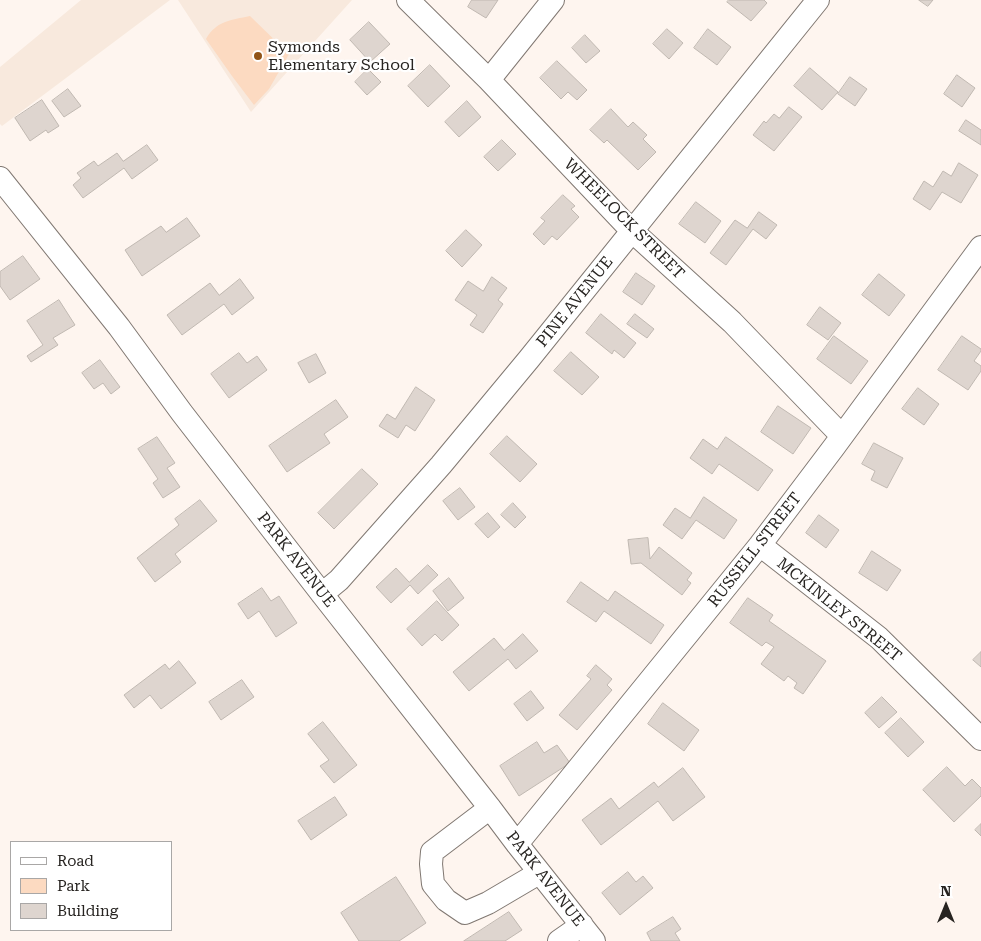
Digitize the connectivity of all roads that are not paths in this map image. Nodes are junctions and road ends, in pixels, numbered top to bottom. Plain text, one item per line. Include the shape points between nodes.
1 (408, 0) edge
2 (552, 0) edge
3 (818, 0) edge
4 (489, 80) junction
5 (0, 178) edge
6 (632, 230) junction
7 (981, 247) edge
8 (842, 436) junction
9 (760, 545) junction
10 (322, 594) junction
11 (981, 739) edge
12 (490, 808) junction
13 (516, 844) junction
14 (539, 873) junction
15 (588, 933) edge
16 (559, 941) edge

1 - 4 street, WHEELOCK STREET
2 - 4 street
3 - 6 street, PINE AVENUE
4 - 6 street, WHEELOCK STREET
5 - 10 street, PARK AVENUE via 119,327
6 - 8 street, WHEELOCK STREET via 732,322
6 - 10 street, PINE AVENUE via 441,465 339,580
7 - 8 street, RUSSELL STREET
8 - 9 street, RUSSELL STREET
9 - 11 street, MCKINLEY STREET via 879,638
9 - 13 street, RUSSELL STREET
10 - 12 street, PARK AVENUE
12 - 13 street, PARK AVENUE
12 - 14 street via 432,852 433,884 446,900 465,913
13 - 14 street, PARK AVENUE
14 - 15 street, PARK AVENUE
15 - 16 street

